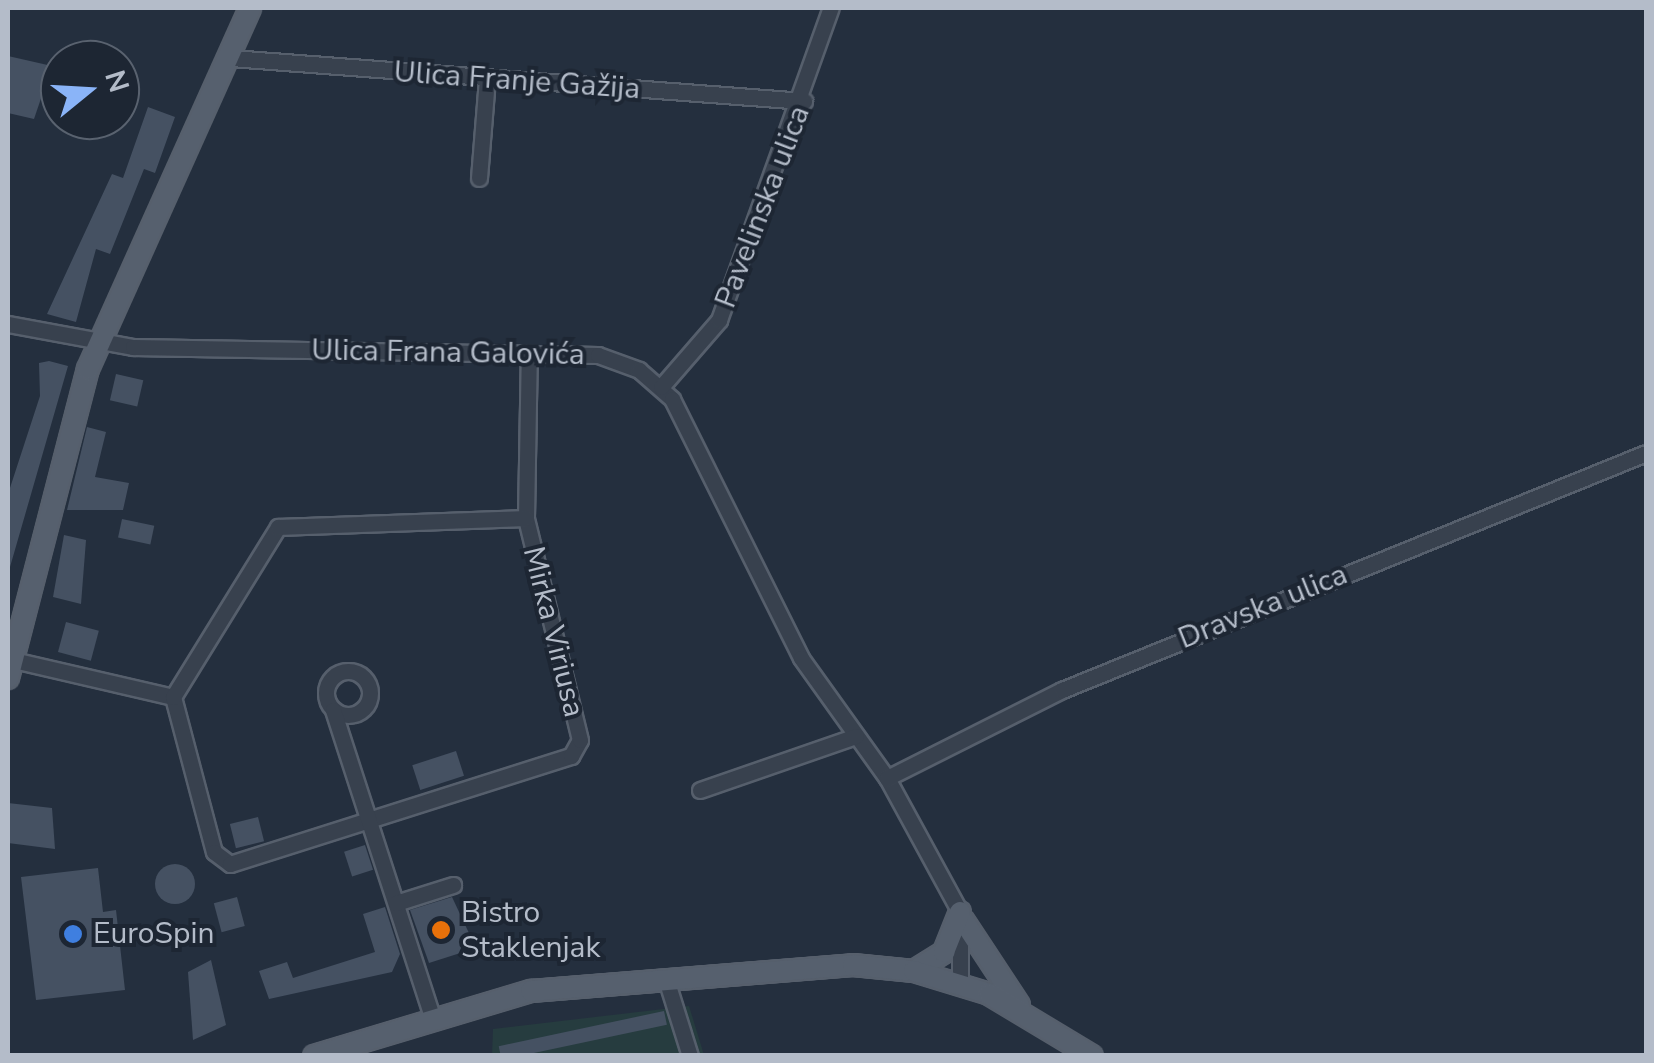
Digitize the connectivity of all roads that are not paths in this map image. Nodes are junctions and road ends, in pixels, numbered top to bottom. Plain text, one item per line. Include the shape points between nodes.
1 (250, 8) edge
2 (831, 8) edge
3 (231, 58) junction
4 (486, 79) junction
5 (804, 102) junction
6 (479, 178) dead end
7 (8, 324) edge
8 (98, 344) junction
9 (530, 354) junction
10 (662, 387) junction
11 (1646, 453) edge
12 (526, 518) junction
13 (10, 669) edge
14 (173, 697) junction
15 (333, 710) dead end
16 (856, 736) junction
17 (887, 778) junction
18 (700, 790) dead end
19 (370, 820) junction
20 (453, 885) dead end
21 (396, 904) junction
22 (961, 916) junction
23 (914, 971) junction
24 (666, 979) junction
25 (960, 983) junction
26 (1024, 1011) junction
27 (432, 1016) junction
28 (314, 1056) edge
29 (690, 1056) edge
30 (1092, 1056) edge

1 - 3 main road
2 - 5 street, Pavelinska ulica
3 - 4 street, Ulica Franje Gažija
3 - 8 main road
4 - 5 street, Ulica Franje Gažija
4 - 6 street
5 - 10 street, Pavelinska ulica via 719,320
7 - 8 street, Ulica Frana Galovića
8 - 9 street, Ulica Frana Galovića
8 - 13 main road
9 - 10 street, Ulica Frana Galovića via 609,358
9 - 12 street, Mirka Viriusa
10 - 16 street via 800,658
11 - 17 street, Dravska ulica via 1062,690
12 - 14 street via 278,528
12 - 19 street, Mirka Viriusa via 578,748
13 - 14 street
14 - 19 street, Mirka Viriusa via 222,862
15 - 19 street
16 - 17 street
16 - 18 street
17 - 22 street
19 - 21 street
20 - 21 street
21 - 27 street
22 - 23 main road via 944,952
22 - 25 street
22 - 26 main road
23 - 24 main road via 853,966
23 - 25 main road
24 - 27 main road via 531,991
24 - 29 street
25 - 26 main road
26 - 30 main road
27 - 28 main road

